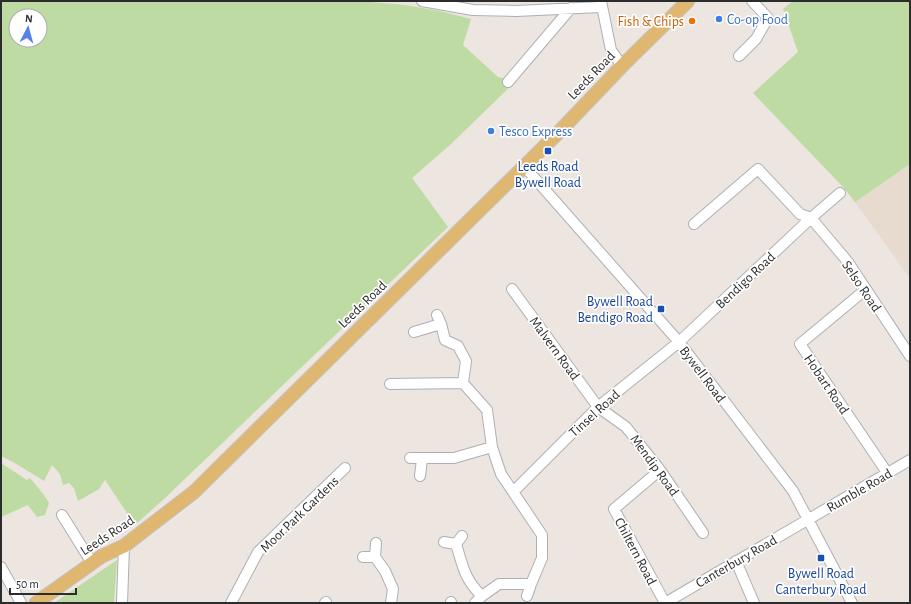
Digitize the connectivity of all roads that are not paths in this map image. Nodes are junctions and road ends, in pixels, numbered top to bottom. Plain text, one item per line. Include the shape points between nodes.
1 (422, 1) edge
2 (688, 1) edge
3 (752, 1) edge
4 (601, 4) edge
5 (516, 6) edge
6 (572, 8) junction
7 (739, 56) dead end
8 (622, 66) junction
9 (508, 82) dead end
10 (524, 166) junction
11 (840, 193) dead end
12 (811, 218) junction
13 (694, 224) dead end
14 (512, 289) dead end
15 (865, 290) junction
16 (414, 332) dead end
17 (679, 342) junction
18 (910, 356) edge
19 (463, 383) junction
20 (390, 384) dead end
21 (598, 407) junction
22 (492, 447) junction
23 (410, 458) dead end
24 (422, 459) junction
25 (910, 460) edge
26 (345, 468) dead end
27 (660, 470) junction
28 (888, 474) junction
29 (420, 476) dead end
30 (514, 490) junction
31 (62, 514) dead end
32 (807, 520) junction
33 (703, 533) dead end
34 (444, 542) dead end
35 (376, 543) dead end
36 (124, 546) junction
37 (363, 557) dead end
38 (376, 557) junction
39 (736, 561) junction
40 (92, 563) junction
41 (1, 567) edge
42 (530, 584) junction
43 (528, 596) dead end
44 (478, 599) edge
45 (21, 603) edge
46 (36, 603) edge
47 (122, 603) edge
48 (231, 603) edge
49 (391, 603) edge
50 (665, 603) edge
51 (754, 603) edge
52 (852, 603) edge

1 - 5 street via 473,10
2 - 8 main road, Leeds Road
3 - 7 street via 768,18 756,39
4 - 6 street
4 - 8 street via 611,50
5 - 6 street
6 - 9 street
8 - 10 main road, Leeds Road
10 - 17 street, Bywell Road
10 - 36 main road, Leeds Road via 194,492
11 - 12 street, Bendigo Road
12 - 13 street, Selso Road via 800,214 758,169
12 - 15 street, Selso Road via 848,262
12 - 17 street, Bendigo Road
14 - 21 street, Malvern Road
15 - 18 street, Selso Road
15 - 28 street, Hobart Road via 800,344
16 - 19 street via 439,319 445,340 458,346 466,360
17 - 21 street, Tinsel Road
17 - 32 street, Bywell Road via 793,491
19 - 20 street
19 - 22 street via 487,410
21 - 27 street, Mendip Road via 626,427
21 - 30 street, Tinsel Road
22 - 24 street via 454,458
22 - 30 street via 501,474
23 - 24 street
24 - 29 street
25 - 28 street, Rumble Road
26 - 48 street, Moor Park Gardens via 258,552
27 - 33 street, Mendip Road
27 - 50 street, Chiltern Road via 614,509
28 - 32 street, Rumble Road
30 - 42 street via 542,535 542,558
31 - 40 street
32 - 39 street, Canterbury Road
32 - 52 street, Bywell Road
34 - 44 street via 459,540 465,575
35 - 38 street
36 - 40 main road, Leeds Road
36 - 47 street
37 - 38 street
38 - 49 street via 393,589
39 - 50 street, Canterbury Road
39 - 51 street
40 - 46 main road, Leeds Road
41 - 45 street
42 - 43 street
42 - 44 street via 499,584

